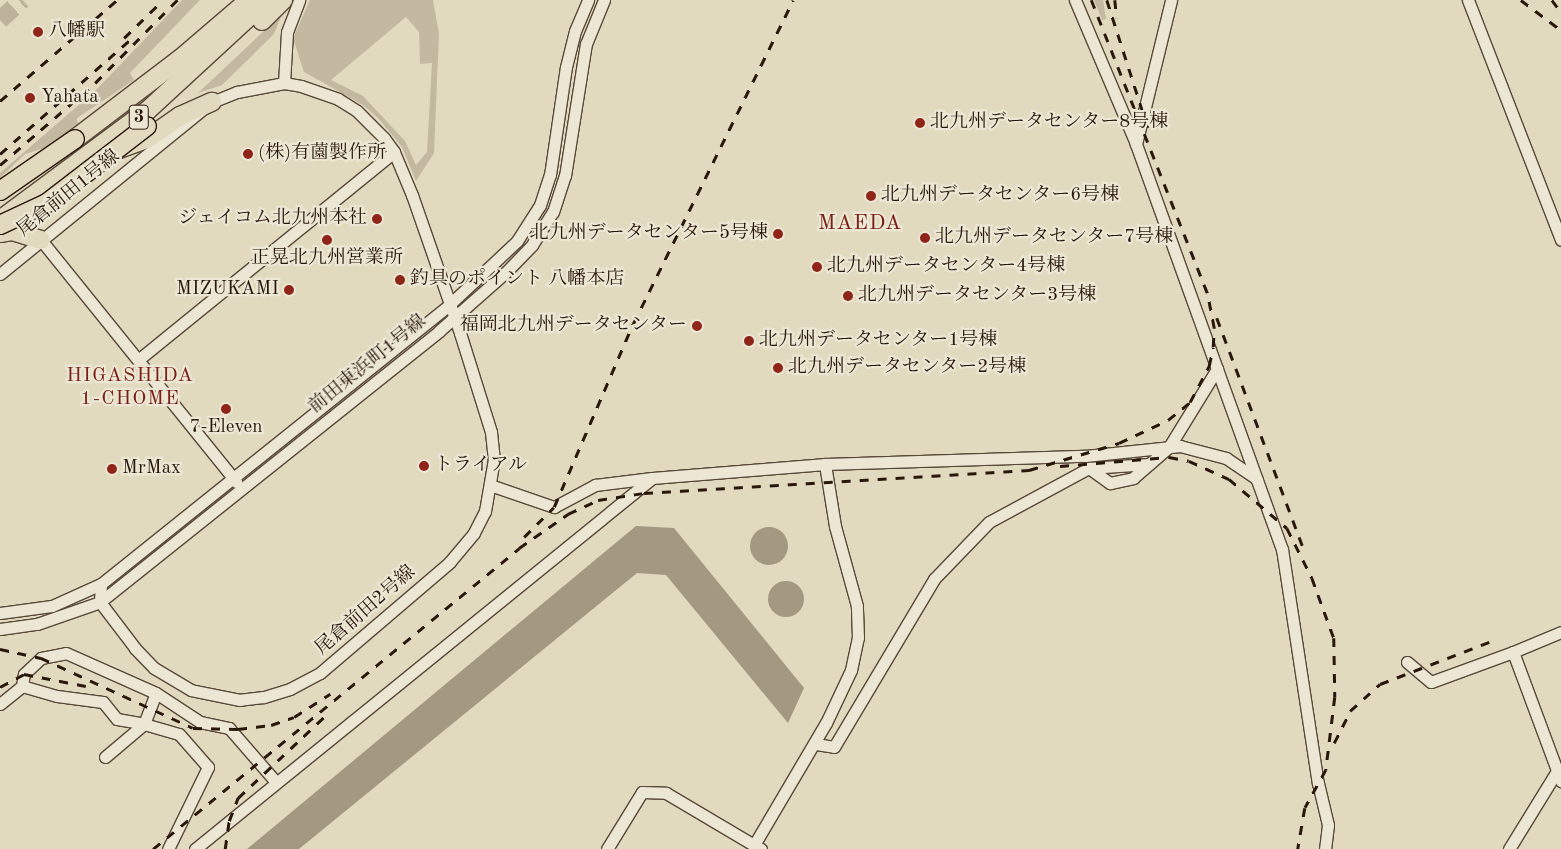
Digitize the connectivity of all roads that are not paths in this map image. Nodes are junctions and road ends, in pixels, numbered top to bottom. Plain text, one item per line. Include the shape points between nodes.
1 (249, 0) edge
2 (253, 0) edge
3 (267, 0) edge
4 (283, 0) edge
5 (299, 0) edge
6 (588, 0) edge
7 (604, 0) edge
8 (1075, 0) edge
9 (1170, 0) edge
10 (1468, 0) edge
11 (284, 83) junction
12 (212, 102) junction
13 (1136, 144) junction
14 (114, 150) dead end
15 (394, 152) junction
16 (64, 153) dead end
17 (0, 184) edge
18 (0, 191) edge
19 (0, 208) edge
20 (0, 220) edge
21 (0, 225) edge
22 (0, 233) edge
23 (41, 240) junction
24 (1561, 240) edge
25 (0, 274) edge
26 (450, 304) junction
27 (453, 318) junction
28 (138, 360) junction
29 (1218, 369) junction
30 (1169, 447) junction
31 (825, 464) junction
32 (1149, 464) junction
33 (1089, 468) junction
34 (232, 477) junction
35 (652, 478) junction
36 (1257, 478) junction
37 (490, 484) junction
38 (242, 489) junction
39 (101, 584) junction
40 (100, 602) junction
41 (0, 613) edge
42 (0, 629) edge
43 (1561, 632) edge
44 (1513, 652) junction
45 (1407, 662) dead end
46 (22, 686) junction
47 (156, 693) junction
48 (0, 704) edge
49 (144, 724) junction
50 (816, 744) junction
51 (105, 757) dead end
52 (1559, 776) edge
53 (276, 782) junction
54 (757, 847) edge
55 (168, 849) edge
56 (195, 849) edge
57 (607, 849) edge
58 (1325, 849) edge
59 (1509, 849) edge

1 - 18 highway, bridge via 180,59
2 - 19 highway, 3 via 140,104
3 - 20 highway, 3 via 148,110
4 - 21 highway, bridge via 226,57 147,126 47,203
5 - 11 street via 287,32
6 - 26 street, 前田東浜町1号線 via 575,31 566,67 550,176 540,205 517,241
7 - 27 street, 前田東浜町1号線 via 586,44 564,176 553,212 532,245
8 - 13 street
9 - 13 street
10 - 24 street
11 - 12 street, 尾倉前田1号線 via 237,92
11 - 15 street, 尾倉前田1号線 via 338,99 374,126
12 - 14 highway via 180,116 147,139
12 - 23 street, 尾倉前田1号線
13 - 29 street
15 - 26 street, 尾倉前田1号線
15 - 28 street
16 - 17 highway via 39,156
22 - 23 highway via 12,231
23 - 25 street, 尾倉前田1号線
23 - 28 street
26 - 27 street, 尾倉前田1号線
26 - 34 street, 前田東浜町1号線
27 - 37 street, 尾倉前田2号線 via 491,432 494,459
27 - 38 street, 前田東浜町1号線
28 - 34 street
29 - 30 street
29 - 36 street
30 - 31 street via 1085,456
30 - 32 street
30 - 36 street via 1180,446 1226,458
31 - 35 street
31 - 50 street via 835,526 857,606 858,638 851,670
32 - 33 street
32 - 33 street via 1133,478 1110,483
33 - 50 street via 989,522 964,545 934,579 834,747
34 - 38 street
34 - 39 street, 前田東浜町1号線
35 - 37 street via 595,485 554,507
35 - 53 street
36 - 58 street via 1284,558 1318,784 1328,825
37 - 40 street, 尾倉前田2号線 via 485,511 474,532 450,562 320,673 290,689 263,698 214,697 172,682 135,648
38 - 40 street, 前田東浜町1号線
39 - 40 street
39 - 41 street, 前田東浜町1号線 via 52,606
40 - 42 street, 前田東浜町1号線 via 37,624
43 - 44 street
44 - 45 street via 1431,682
44 - 52 street
46 - 47 street via 24,674 41,658 66,653
46 - 48 street
46 - 49 street via 56,696 103,702 117,719
47 - 49 street
47 - 53 street via 200,722 229,728
49 - 51 street
49 - 55 street via 179,734 208,768
50 - 54 street
52 - 59 street
53 - 56 street
54 - 57 street via 666,793 642,792

